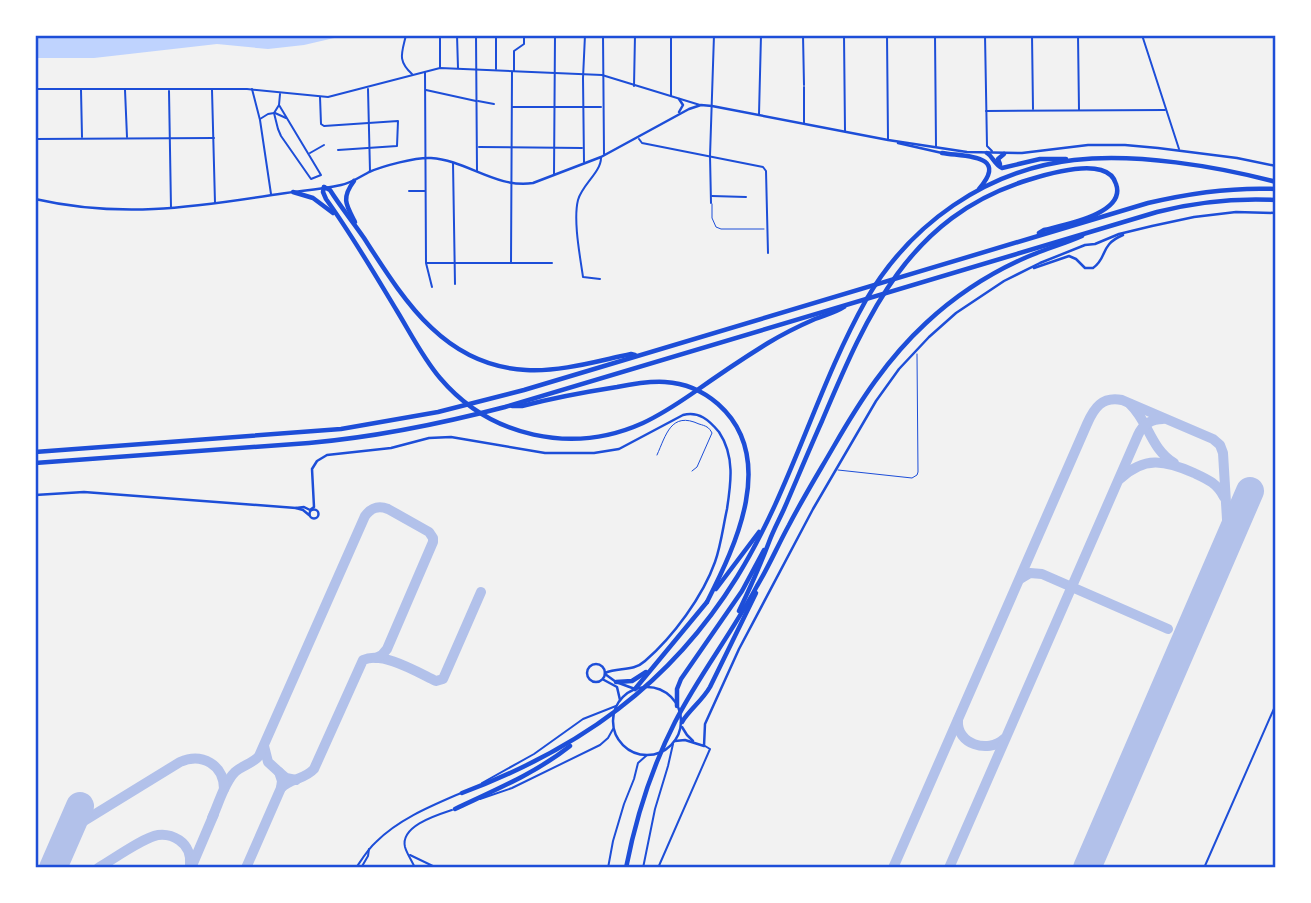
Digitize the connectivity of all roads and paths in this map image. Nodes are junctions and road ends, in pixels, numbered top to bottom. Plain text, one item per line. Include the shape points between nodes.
1 (405, 35) edge
2 (440, 35) edge
3 (457, 35) edge
4 (476, 35) edge
5 (496, 35) edge
6 (524, 35) edge
7 (555, 35) edge
8 (585, 35) edge
9 (603, 35) edge
10 (635, 35) edge
11 (671, 35) edge
12 (714, 35) edge
13 (761, 35) edge
14 (803, 35) edge
15 (844, 35) edge
16 (887, 35) edge
17 (935, 35) edge
18 (985, 35) edge
19 (1032, 35) edge
20 (1079, 35) edge
21 (1142, 35) edge
22 (440, 68) junction
23 (458, 69) junction
24 (477, 70) junction
25 (496, 70) junction
26 (513, 71) junction
27 (425, 72) junction
28 (555, 73) junction
29 (585, 74) junction
30 (412, 75) junction
31 (602, 75) junction
32 (634, 86) junction
33 (368, 87) junction
34 (36, 89) edge
35 (81, 89) junction
36 (125, 89) junction
37 (169, 89) junction
38 (212, 89) junction
39 (252, 89) junction
40 (425, 90) junction
41 (280, 93) junction
42 (671, 96) junction
43 (320, 97) junction
44 (679, 99) junction
45 (477, 101) junction
46 (494, 104) dead end
47 (279, 105) junction
48 (701, 105) junction
49 (583, 106) junction
50 (712, 106) junction
51 (511, 107) junction
52 (554, 107) junction
53 (603, 107) junction
54 (1033, 110) junction
55 (1079, 110) junction
56 (1165, 110) junction
57 (986, 111) junction
58 (274, 113) junction
59 (677, 115) junction
60 (758, 116) junction
61 (287, 118) junction
62 (260, 120) junction
63 (369, 123) junction
64 (804, 124) junction
65 (845, 132) junction
66 (637, 137) junction
67 (214, 138) junction
68 (36, 139) edge
69 (82, 139) junction
70 (127, 139) junction
71 (170, 139) junction
72 (888, 140) junction
73 (324, 145) dead end
74 (987, 146) junction
75 (369, 147) junction
76 (477, 147) junction
77 (936, 147) junction
78 (512, 148) junction
79 (554, 148) junction
80 (583, 148) junction
81 (338, 150) dead end
82 (1180, 150) junction
83 (942, 153) joint
84 (987, 153) junction
85 (308, 154) junction
86 (1004, 154) junction
87 (602, 156) junction
88 (710, 156) junction
89 (426, 159) junction
90 (1077, 159) junction
91 (453, 163) junction
92 (584, 163) junction
93 (1276, 166) edge
94 (1006, 168) junction
95 (370, 172) junction
96 (477, 172) junction
97 (554, 174) junction
98 (354, 181) junction
99 (1276, 182) edge
100 (511, 183) junction
101 (324, 187) junction
102 (1276, 189) edge
103 (977, 190) junction
104 (409, 191) dead end
105 (426, 191) junction
106 (293, 192) junction
107 (272, 195) junction
108 (711, 196) junction
109 (746, 197) dead end
110 (35, 199) edge
111 (1276, 200) edge
112 (215, 203) junction
113 (711, 203) joint
114 (171, 209) junction
115 (1276, 213) edge
116 (767, 229) junction
117 (1098, 229) junction
118 (347, 230) junction
119 (1130, 232) junction
120 (360, 233) junction
121 (1032, 237) junction
122 (1090, 244) junction
123 (1083, 246) junction
124 (768, 253) dead end
125 (1101, 257) junction
126 (1078, 262) junction
127 (426, 263) junction
128 (454, 263) junction
129 (511, 263) junction
130 (552, 263) dead end
131 (1028, 270) junction
132 (600, 279) dead end
133 (455, 285) dead end
134 (432, 287) dead end
135 (851, 303) junction
136 (916, 350) junction
137 (638, 355) junction
138 (505, 407) junction
139 (35, 452) edge
140 (657, 455) dead end
141 (35, 463) edge
142 (835, 470) junction
143 (692, 471) dead end
144 (35, 495) edge
145 (296, 508) junction
146 (312, 510) junction
147 (309, 514) junction
148 (766, 523) junction
149 (769, 542) junction
150 (758, 585) junction
151 (707, 602) junction
152 (727, 636) junction
153 (603, 667) junction
154 (652, 667) junction
155 (612, 671) junction
156 (605, 674) junction
157 (601, 681) junction
158 (616, 682) junction
159 (635, 689) junction
160 (620, 699) junction
161 (1276, 704) edge
162 (616, 706) junction
163 (677, 706) junction
164 (681, 724) junction
165 (613, 729) junction
166 (587, 732) junction
167 (674, 743) junction
168 (696, 743) junction
169 (704, 746) junction
170 (647, 755) junction
171 (462, 793) junction
172 (455, 808) junction
173 (369, 848) junction
174 (410, 854) junction
175 (356, 868) edge
176 (361, 868) edge
177 (415, 868) edge
178 (435, 868) edge
179 (608, 868) edge
180 (626, 868) edge
181 (643, 868) edge
182 (658, 868) edge
183 (1204, 868) edge

1 - 30 street via 401,60
2 - 22 street
3 - 23 street
4 - 24 street
5 - 25 street
6 - 26 street via 524,44 514,51
7 - 28 street
8 - 29 street
9 - 31 street
10 - 32 street
11 - 42 street
12 - 50 street
13 - 60 street
14 - 64 street
15 - 65 street
16 - 72 street
17 - 77 street
18 - 57 street
19 - 54 street
20 - 55 street
21 - 56 street
22 - 23 street
22 - 27 street
23 - 24 street
24 - 25 street
24 - 45 street
25 - 26 street
26 - 28 street
26 - 51 street
27 - 30 street
27 - 40 street
28 - 29 street
28 - 52 street
29 - 31 street
29 - 49 street
30 - 33 street
31 - 32 street
31 - 53 street
32 - 42 street
33 - 43 street
33 - 63 street
34 - 35 street
34 - 68 street
35 - 36 street
35 - 69 street
36 - 37 street
36 - 70 street
37 - 38 street
37 - 71 street
38 - 39 street
38 - 67 street
39 - 41 street
39 - 62 street
40 - 45 street
40 - 89 street
41 - 43 street
41 - 47 street
42 - 44 street
43 - 63 street via 324,126
44 - 48 street
44 - 59 street via 683,105
45 - 46 street
45 - 76 street
47 - 58 street
47 - 61 street
48 - 50 street
48 - 59 street
49 - 52 street
49 - 53 street
49 - 80 street
50 - 60 street
50 - 88 street
51 - 52 street
51 - 78 street
52 - 79 street
53 - 87 street
54 - 55 street
54 - 57 street
55 - 56 street
56 - 82 street
57 - 74 street
58 - 61 street
58 - 62 street
58 - 85 street via 285,141 312,179 317,178 321,175
59 - 66 street
60 - 64 street
61 - 85 street
62 - 107 street
63 - 75 street
63 - 75 street via 398,121 397,146
64 - 65 street
65 - 72 street
66 - 87 street
66 - 88 street via 642,143
67 - 71 street
67 - 112 street
68 - 69 street
69 - 70 street
70 - 71 street
71 - 114 street
72 - 77 street
72 - 83 street
73 - 85 street
74 - 84 street
74 - 84 street
75 - 81 street
75 - 95 street
76 - 78 street
76 - 96 street
77 - 84 street
78 - 79 street
78 - 100 street
79 - 80 street
79 - 97 street
80 - 92 street
82 - 86 street via 1106,145
82 - 93 street
83 - 103 highway via 987,163 989,175
84 - 86 street
84 - 94 highway via 999,167
86 - 94 highway via 998,162
87 - 92 street
87 - 132 street via 576,210 583,277
88 - 108 street
88 - 116 street via 764,167
89 - 91 street
89 - 95 street
89 - 105 street
90 - 94 highway via 1040,159
90 - 99 highway via 1174,163
90 - 103 highway via 1029,169
91 - 96 street
91 - 128 street
92 - 97 street
95 - 98 street
96 - 100 street
97 - 100 street via 533,183
98 - 101 street
98 - 120 highway via 345,198
100 - 129 street
101 - 106 street
101 - 118 highway
101 - 120 highway
102 - 121 highway via 1182,195
103 - 148 highway via 930,223 886,270 831,372
104 - 105 street
105 - 127 street
106 - 107 street
106 - 118 highway via 322,203
107 - 112 street
108 - 109 street
108 - 113 street
110 - 114 street via 88,208
111 - 117 highway via 1202,203
112 - 114 street
113 - 116 lane via 716,227
115 - 119 street via 1212,214
116 - 124 street
117 - 135 highway
117 - 150 highway via 986,279 943,308 904,344 854,412
118 - 135 highway via 422,352 458,397 497,423 533,435 572,439 635,426 666,411 779,336
119 - 122 street
119 - 125 street via 1112,241
120 - 137 highway via 427,325 482,361 543,370
121 - 137 highway
121 - 149 highway via 1108,209 1117,194 1114,180 1101,170 1086,169 1012,186 981,200 928,239 872,312
122 - 123 street
122 - 125 street via 1099,249
123 - 126 street
123 - 131 street
125 - 126 street via 1093,268
126 - 131 street via 1068,256
127 - 128 street
127 - 134 street
128 - 129 street
128 - 133 street
129 - 130 street
131 - 136 street via 956,313
135 - 138 highway
136 - 142 street via 876,401
136 - 142 lane via 917,475
137 - 139 highway via 488,400 387,422
138 - 141 highway via 423,427 332,441
138 - 151 highway via 665,382 708,395 728,413 746,449 748,488 739,529
140 - 143 lane via 669,428 679,421 688,419 709,428 712,433
142 - 169 street via 738,649 705,724
144 - 145 street via 84,492
145 - 146 street
145 - 147 street
146 - 147 street
146 - 147 street via 318,516
146 - 155 street via 312,469 327,455 442,437 545,453 594,453 619,449 683,415 705,418 722,437 731,468 715,563 685,615 651,656 632,669
148 - 151 highway
148 - 166 highway via 719,605 689,642 653,681
149 - 152 highway
149 - 163 highway via 747,583 681,679
150 - 152 highway
150 - 164 highway via 710,687
151 - 154 highway
152 - 180 highway via 684,705 658,760 639,811
153 - 155 street
153 - 156 street
153 - 157 street via 593,664 587,671 591,680
154 - 158 highway via 632,681
154 - 159 highway
155 - 156 street
156 - 157 street
156 - 158 street
157 - 160 street via 615,686
158 - 159 street
159 - 160 street
159 - 163 street via 655,688
160 - 162 street
161 - 183 street
162 - 165 street
162 - 171 street via 583,719 524,760
163 - 164 street
164 - 167 street
164 - 168 street
165 - 170 street via 625,749
165 - 172 street via 600,745 512,788
166 - 171 highway via 530,765
166 - 172 highway via 533,771
167 - 168 street
167 - 170 street
167 - 181 street
168 - 169 street
169 - 182 street via 710,749
170 - 179 street via 639,761 624,804
171 - 173 street via 415,814
172 - 174 street via 411,830 405,842
173 - 175 street
173 - 176 street
174 - 177 street
174 - 178 street

